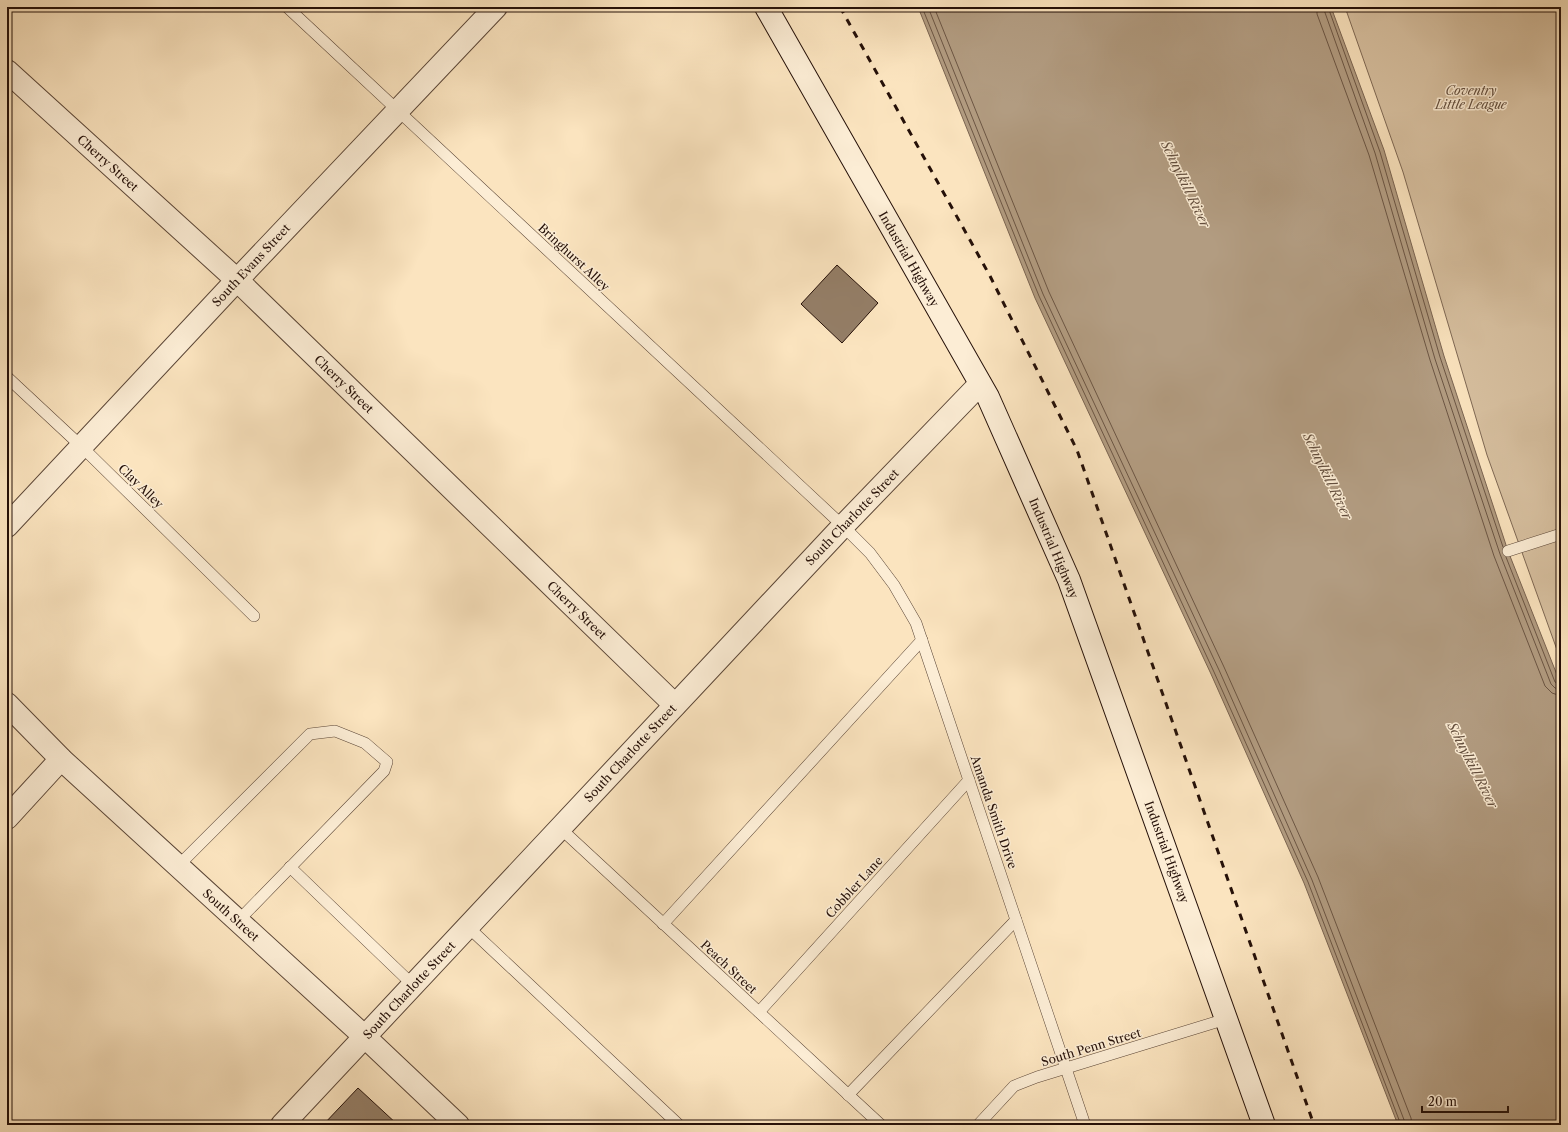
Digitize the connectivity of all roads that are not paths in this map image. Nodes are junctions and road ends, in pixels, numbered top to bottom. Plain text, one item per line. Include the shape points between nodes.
1 (287, 7) edge
2 (496, 7) edge
3 (766, 7) edge
4 (7, 71) edge
5 (399, 110) junction
6 (237, 280) junction
7 (7, 377) edge
8 (980, 384) junction
9 (82, 446) junction
10 (7, 526) edge
11 (843, 526) junction
12 (1561, 534) edge
13 (1508, 551) dead end
14 (254, 616) dead end
15 (922, 640) junction
16 (7, 704) edge
17 (675, 705) junction
18 (61, 759) junction
19 (969, 780) junction
20 (7, 818) edge
21 (560, 828) junction
22 (178, 866) junction
23 (290, 867) junction
24 (1016, 920) junction
25 (238, 921) junction
26 (663, 924) junction
27 (468, 927) junction
28 (413, 985) junction
29 (759, 1012) junction
30 (1226, 1020) junction
31 (365, 1037) junction
32 (1066, 1068) junction
33 (848, 1095) junction
34 (282, 1125) edge
35 (458, 1125) edge
36 (679, 1125) edge
37 (881, 1125) edge
38 (978, 1125) edge
39 (1085, 1125) edge
40 (1264, 1125) edge

1 - 5 lane, Bringhurst Alley
2 - 5 street, South Evans Street
3 - 8 street, Industrial Highway
4 - 6 street, Cherry Street
5 - 6 street, South Evans Street
5 - 11 lane, Bringhurst Alley
6 - 9 street, South Evans Street
6 - 17 street, Cherry Street
7 - 9 lane, Clay Alley
8 - 11 street, South Charlotte Street
8 - 30 street, Industrial Highway via 1069,580
9 - 10 street, South Evans Street
9 - 14 lane, Clay Alley
11 - 15 lane, Amanda Smith Drive via 870,553 894,585 916,623
11 - 17 street, South Charlotte Street
12 - 13 lane
15 - 19 lane, Amanda Smith Drive
15 - 26 lane
16 - 18 street, South Street
17 - 21 street, South Charlotte Street
18 - 20 street
18 - 22 street, South Street
19 - 24 lane, Amanda Smith Drive
19 - 29 lane, Cobbler Lane
21 - 26 lane, Peach Street
21 - 27 street, South Charlotte Street
22 - 23 lane via 310,734 335,731 365,743 387,762 384,771
22 - 25 street, South Street
23 - 25 lane
23 - 28 lane
24 - 32 lane, Amanda Smith Drive
24 - 33 lane
25 - 31 street, South Street
26 - 29 lane, Peach Street
27 - 28 street, South Charlotte Street
27 - 36 lane
28 - 31 street, South Charlotte Street
29 - 33 lane, Peach Street
30 - 32 lane, South Penn Street
30 - 40 street, Industrial Highway
31 - 34 street, South Charlotte Street
31 - 35 street, South Street
32 - 38 lane, South Penn Street via 1014,1086
32 - 39 lane, Amanda Smith Drive
33 - 37 lane, Peach Street

